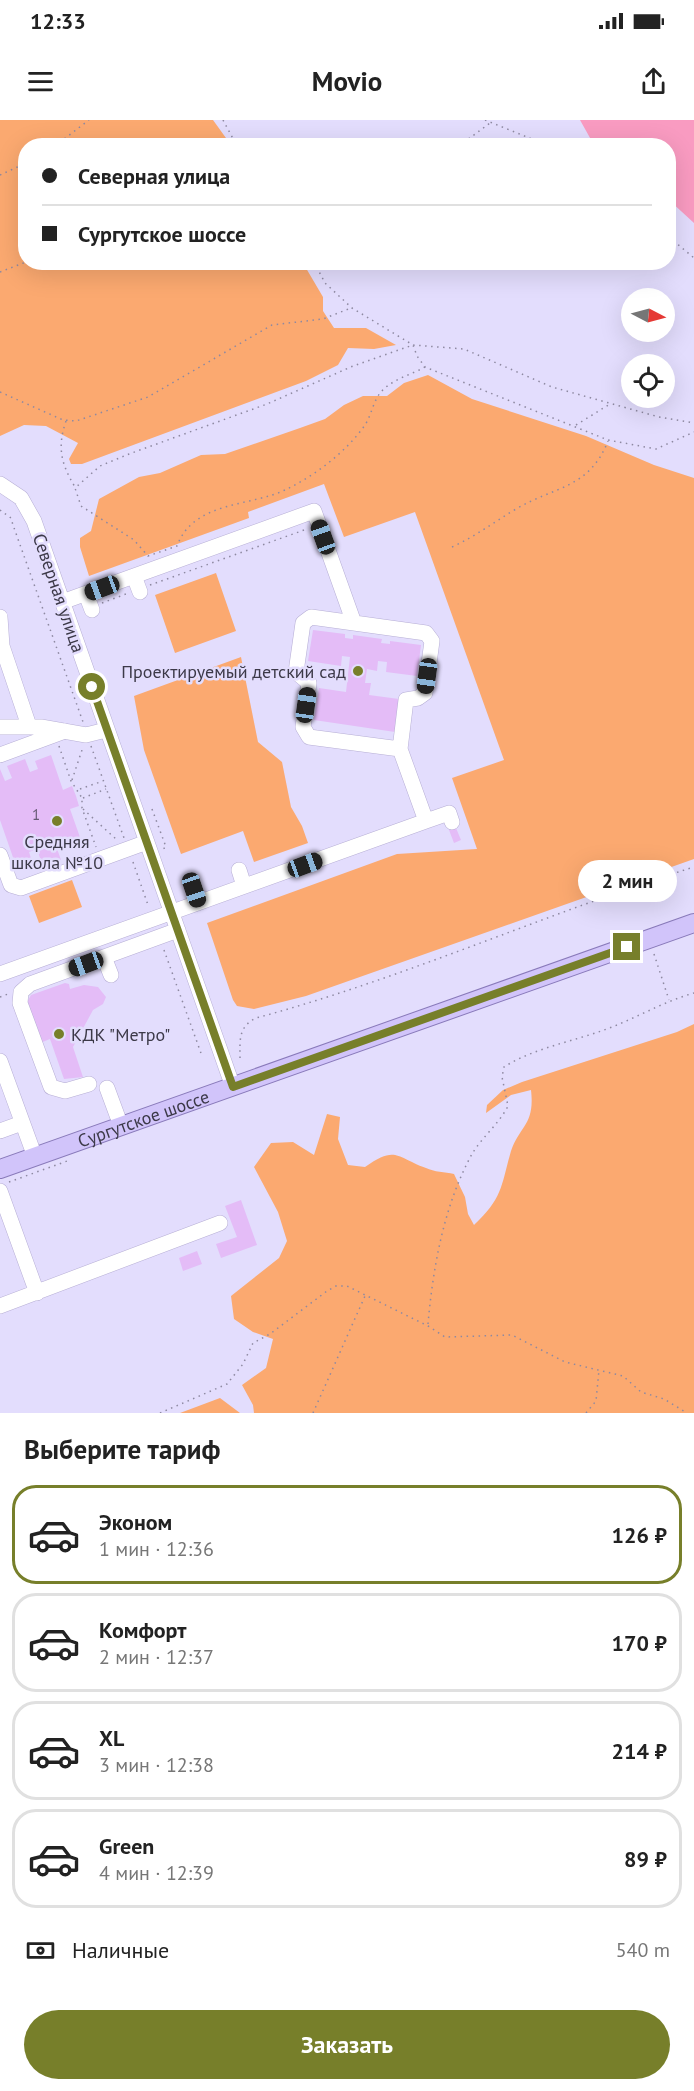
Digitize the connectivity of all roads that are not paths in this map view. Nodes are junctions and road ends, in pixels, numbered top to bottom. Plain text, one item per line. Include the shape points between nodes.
1 (0, 484) edge
2 (62, 602) junction
3 (0, 617) edge
4 (354, 623) junction
5 (1, 646) edge
6 (29, 726) junction
7 (0, 727) edge
8 (106, 730) junction
9 (61, 733) junction
10 (400, 749) junction
11 (0, 755) edge
12 (426, 821) junction
13 (452, 822) dead end
14 (147, 842) junction
15 (0, 855) edge
16 (239, 870) dead end
17 (244, 886) junction
18 (192, 887) dead end
19 (198, 903) junction
20 (172, 913) junction
21 (694, 923) edge
22 (178, 930) junction
23 (104, 957) junction
24 (0, 974) edge
25 (111, 975) dead end
26 (0, 1061) edge
27 (3, 1079) edge
28 (89, 1083) dead end
29 (233, 1087) junction
30 (107, 1088) dead end
31 (22, 1124) junction
32 (121, 1126) junction
33 (0, 1131) edge
34 (35, 1157) junction
35 (0, 1169) edge
36 (0, 1191) edge
37 (220, 1223) dead end
38 (37, 1293) junction
39 (0, 1306) edge

1 - 2 street, Северная улица via 21,498 28,509
2 - 4 street via 90,603 138,586 314,511
2 - 8 street, Северная улица
3 - 5 street
4 - 10 street via 426,633 432,641 425,693 418,699 406,700
4 - 10 street via 311,617 303,623 296,672 309,683 303,727 309,737
5 - 6 street
6 - 7 street
6 - 9 street
8 - 9 street via 87,735
8 - 14 street, Северная улица
9 - 11 street
10 - 12 street
12 - 13 street via 449,813
12 - 17 street
14 - 15 street via 17,889 11,885
14 - 20 street, Северная улица
16 - 17 street
17 - 19 street
18 - 19 street
19 - 20 street
20 - 22 street, Северная улица
20 - 24 street
21 - 29 main road, Сургутское шоссе
22 - 23 street
22 - 29 street, Северная улица
23 - 25 street
23 - 28 street via 30,984 19,997 51,1087 65,1091
26 - 27 street
27 - 31 street
29 - 32 main road, Сургутское шоссе
30 - 32 street
31 - 33 street
31 - 34 street
32 - 34 main road, Сургутское шоссе
34 - 35 main road, Сургутское шоссе
36 - 38 street
37 - 38 street
38 - 39 street

